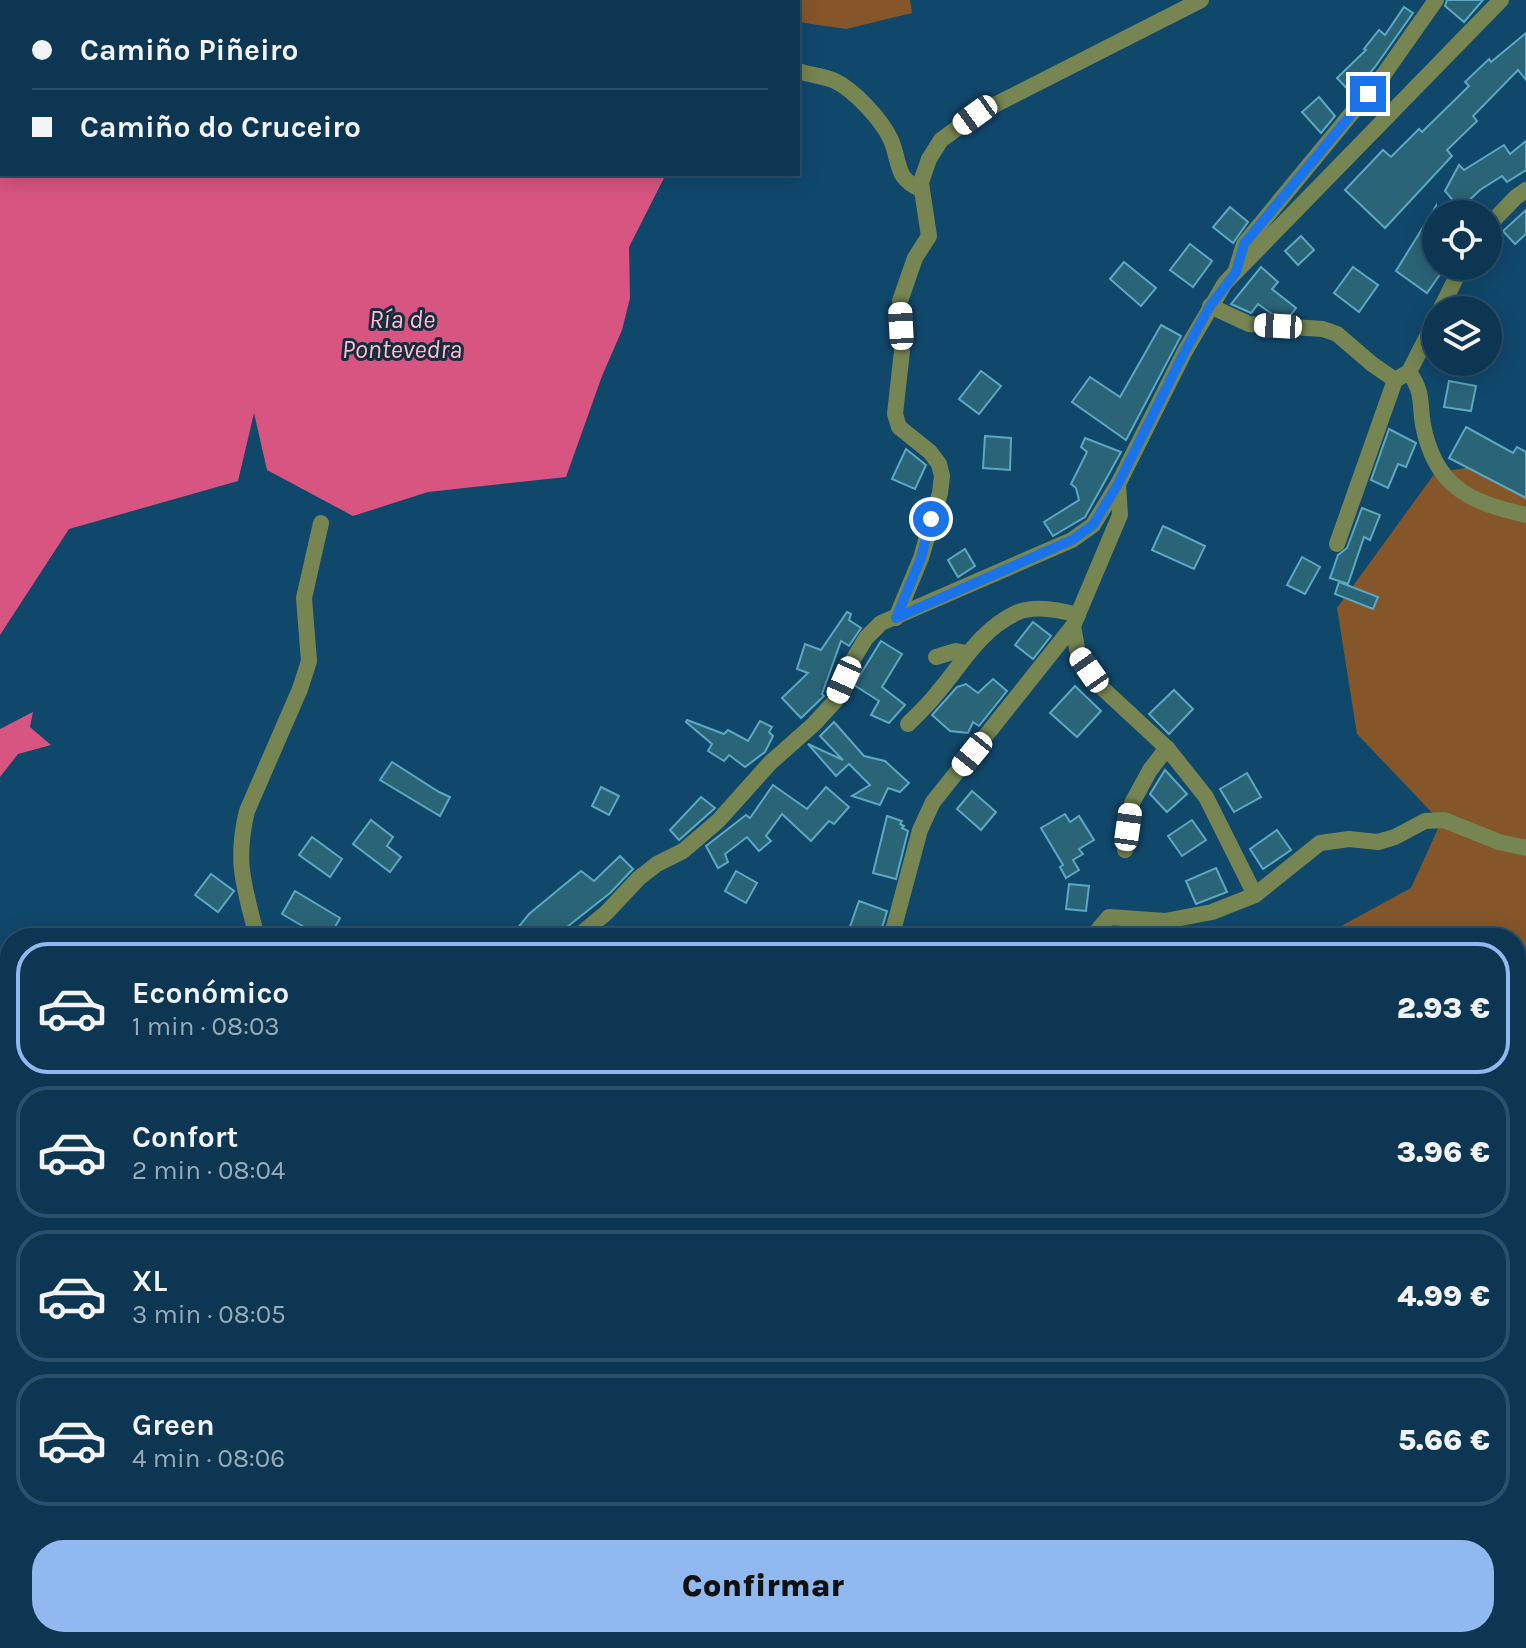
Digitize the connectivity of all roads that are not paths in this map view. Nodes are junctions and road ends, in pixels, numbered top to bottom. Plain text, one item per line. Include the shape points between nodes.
1 (1201, 0) edge
2 (1436, 0) edge
3 (1501, 0) edge
4 (800, 72) edge
5 (922, 190) junction
6 (1526, 190) edge
7 (1502, 210) edge
8 (1236, 272) junction
9 (1210, 306) junction
10 (1422, 342) edge
11 (1402, 376) junction
12 (1118, 484) junction
13 (1526, 515) edge
14 (321, 523) dead end
15 (1337, 544) dead end
16 (896, 618) junction
17 (1075, 621) junction
18 (966, 653) junction
19 (936, 657) dead end
20 (908, 724) dead end
21 (1167, 748) junction
22 (1526, 848) edge
23 (1125, 850) dead end
24 (1255, 895) junction
25 (254, 928) edge
26 (588, 928) edge
27 (894, 928) edge
28 (1100, 928) edge

1 - 5 street via 975,115 941,140 929,159
2 - 8 street via 1384,74 1244,244
3 - 8 street
4 - 5 street via 835,81 860,101 891,141 906,183
5 - 16 street via 929,236 900,301 902,351 895,414 899,427 930,452 942,476 921,558
6 - 7 street
8 - 9 street
9 - 11 street via 1249,324 1337,334 1372,364
9 - 12 street
10 - 11 street
11 - 13 street via 1420,389 1434,465 1474,499
11 - 15 street
12 - 16 street via 1093,525 1072,540
12 - 17 street via 1120,515
14 - 25 street via 304,598 309,661 242,831 244,892
16 - 26 street via 881,623 866,638 835,701 718,821 639,878
17 - 18 street via 1057,609 1019,611
17 - 21 street via 1078,654 1100,686
17 - 27 street via 933,802 920,830
18 - 19 street
18 - 20 street
21 - 23 street via 1132,803
21 - 24 street via 1206,797
22 - 24 street via 1444,820 1425,821 1378,842 1320,843
24 - 28 street via 1212,912 1165,921 1109,917

